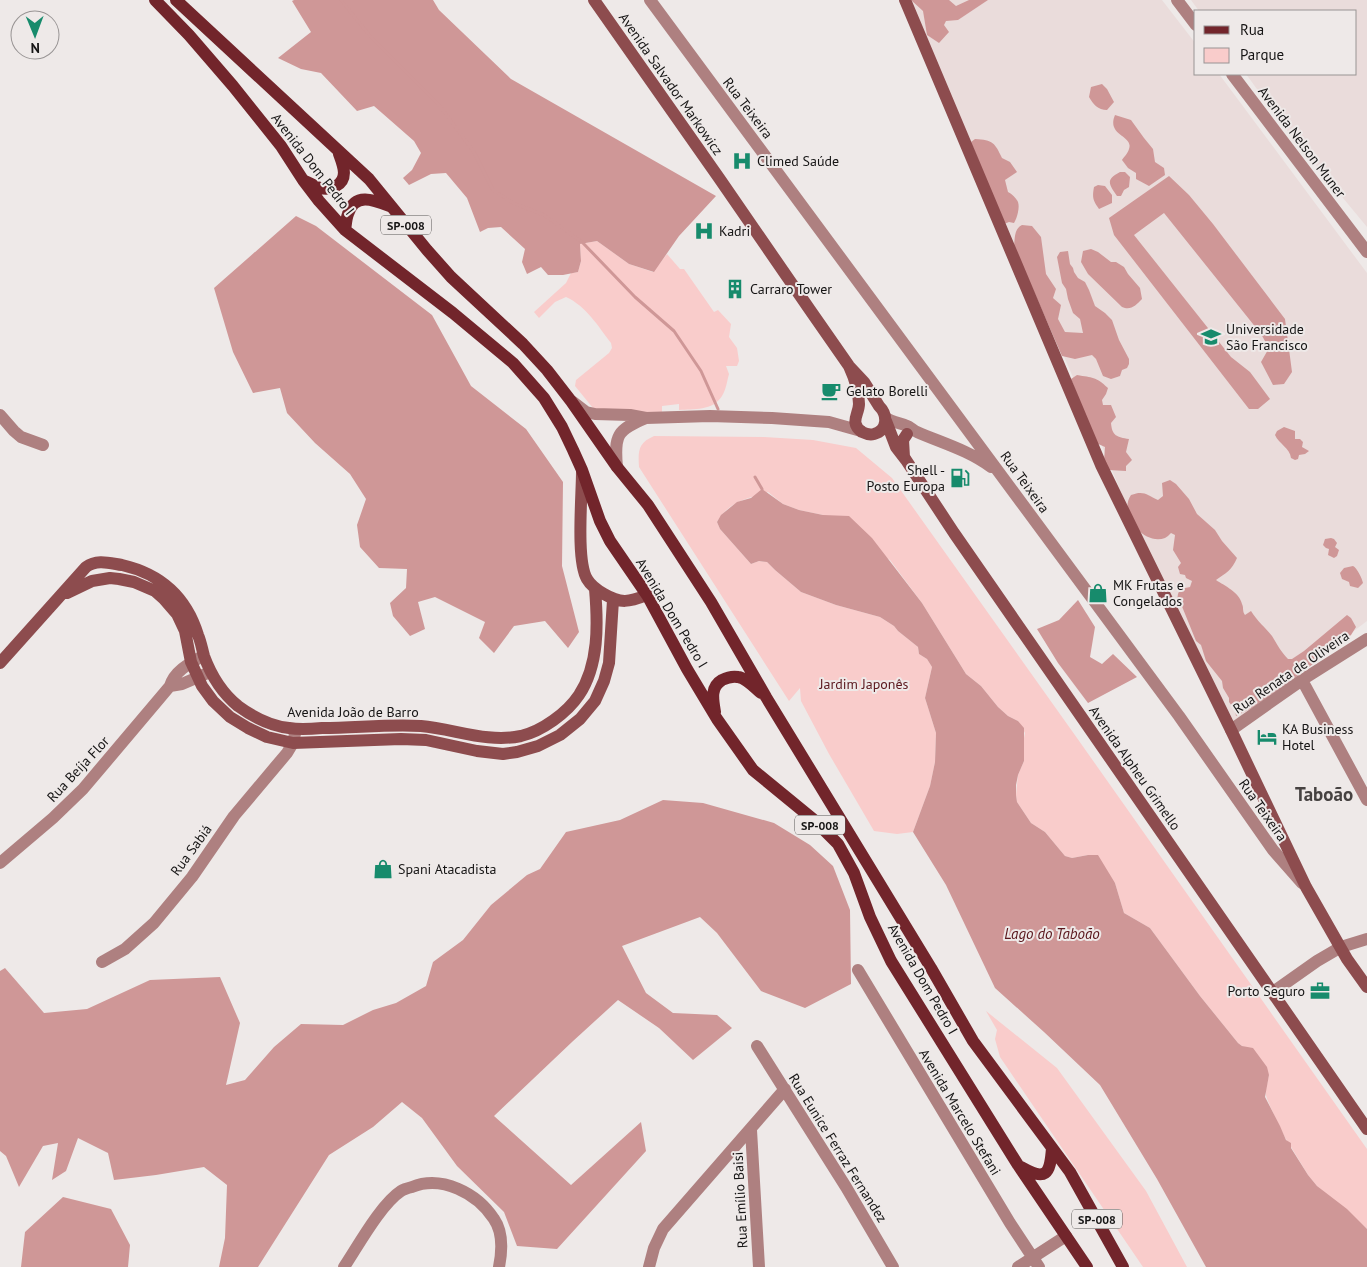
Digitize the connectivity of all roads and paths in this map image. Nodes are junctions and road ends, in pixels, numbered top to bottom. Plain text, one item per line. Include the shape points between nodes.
1 (155, 0) edge
2 (176, 0) edge
3 (594, 0) edge
4 (650, 0) edge
5 (905, 0) edge
6 (1177, 0) edge
7 (1194, 22) edge
8 (1233, 75) edge
9 (337, 150) junction
10 (303, 180) junction
11 (392, 207) junction
12 (346, 230) junction
13 (1367, 252) edge
14 (849, 366) junction
15 (571, 401) junction
16 (857, 413) junction
17 (0, 415) edge
18 (883, 415) junction
19 (646, 418) junction
20 (962, 421) junction
21 (829, 422) junction
22 (861, 431) junction
23 (911, 433) junction
24 (874, 434) junction
25 (890, 435) junction
26 (43, 445) dead end
27 (955, 446) junction
28 (904, 457) junction
29 (617, 467) junction
30 (582, 470) junction
31 (1001, 474) junction
32 (86, 567) junction
33 (92, 581) junction
34 (595, 589) junction
35 (647, 595) junction
36 (60, 596) junction
37 (614, 600) junction
38 (1367, 639) edge
39 (204, 656) junction
40 (191, 662) junction
41 (0, 663) edge
42 (210, 672) junction
43 (198, 678) junction
44 (1302, 680) junction
45 (170, 686) junction
46 (766, 697) junction
47 (716, 719) junction
48 (296, 729) junction
49 (1231, 730) junction
50 (293, 743) junction
51 (1367, 800) edge
52 (0, 863) edge
53 (1306, 887) junction
54 (1367, 939) edge
55 (1341, 947) junction
56 (102, 962) dead end
57 (858, 970) dead end
58 (1367, 987) edge
59 (1273, 992) junction
60 (757, 1046) dead end
61 (785, 1090) junction
62 (1367, 1129) edge
63 (751, 1130) junction
64 (1052, 1148) junction
65 (1018, 1165) junction
66 (1066, 1236) junction
67 (1036, 1262) edge
68 (344, 1267) edge
69 (499, 1267) edge
70 (649, 1267) edge
71 (759, 1267) edge
72 (893, 1267) edge
73 (1018, 1267) edge
74 (1086, 1267) edge
75 (1123, 1267) edge

1 - 10 main road, Avenida Dom Pedro I / SP-008 via 233,86 281,146
2 - 9 main road, Avenida Dom Pedro I / SP-008
3 - 14 street, Avenida Salvador Markowicz
4 - 20 street, Rua Teixeira
5 - 49 street via 1101,465
6 - 7 street
8 - 13 street, Avenida Nelson Muner
9 - 10 main road via 344,165 341,182 328,189
9 - 11 main road, Avenida Dom Pedro I / SP-008 via 369,179
10 - 12 main road, Avenida Dom Pedro I / SP-008
11 - 12 main road via 373,200 357,201 348,213
11 - 15 main road, Avenida Dom Pedro I / SP-008 via 426,250 523,344
12 - 30 main road, Avenida Dom Pedro I / SP-008 via 513,363 544,398
14 - 16 street via 859,404
14 - 18 street, Avenida Salvador Markowicz via 864,382
15 - 19 street via 586,412
15 - 29 main road, Avenida Dom Pedro I / SP-008
16 - 18 street via 865,404 870,404
16 - 21 street
16 - 22 street via 856,424
17 - 26 street via 21,437
18 - 23 street via 908,426
18 - 24 street via 884,425
18 - 25 street, Avenida Alpheu Grimello
19 - 21 street via 753,416
19 - 29 street via 620,433 616,441
20 - 27 street via 966,443
20 - 31 street, Rua Teixeira
21 - 22 street
22 - 24 street
23 - 25 street
23 - 27 street
23 - 28 street via 903,440
24 - 25 street
25 - 28 street, Avenida Alpheu Grimello
27 - 31 street
28 - 59 street, Avenida Alpheu Grimello via 1065,695
29 - 46 main road, Avenida Dom Pedro I / SP-008 via 648,505 711,602
30 - 34 street via 582,565 586,578
30 - 35 main road, Avenida Dom Pedro I / SP-008 via 610,541
31 - 53 street, Rua Teixeira via 1274,850
32 - 33 street
32 - 36 street
32 - 39 street, Avenida João de Barro via 100,562 135,568 169,587 191,614
33 - 36 street
33 - 40 street, Avenida João de Barro via 119,579 155,591 177,614 185,632
34 - 37 street
34 - 48 street, Avenida João de Barro via 594,656 589,674 578,696 559,717 541,728 510,738 489,738 414,726
35 - 37 street via 624,602
35 - 47 main road, Avenida Dom Pedro I / SP-008
36 - 41 street
37 - 50 street, Avenida João de Barro via 609,663 595,701 560,735 538,746 503,754 401,738
38 - 44 street, Rua Renata de Oliveira
39 - 40 street, Rua Beíja Flor
39 - 42 street, Avenida João de Barro
40 - 43 street, Avenida João de Barro
40 - 45 street, Rua Beíja Flor via 175,675
42 - 43 street
42 - 48 street, Avenida João de Barro via 222,690 251,715 269,724
43 - 45 street
43 - 50 street, Avenida João de Barro via 212,701 230,717 267,737
44 - 49 street, Rua Renata de Oliveira
44 - 51 street
45 - 52 street, Rua Beíja Flor via 83,789
46 - 47 main road via 737,676 726,678 714,689
46 - 64 main road, Avenida Dom Pedro I / SP-008 via 973,1041
47 - 65 main road, Avenida Dom Pedro I / SP-008 via 753,770 838,844 854,873 891,961
48 - 50 street
49 - 53 street
50 - 56 street, Rua Sabiá via 154,923 125,949
53 - 55 street, Rua Teixeira
54 - 55 street
55 - 58 street, Rua Teixeira
55 - 59 street
57 - 67 street, Avenida Marcelo Stefani
59 - 62 street, Avenida Alpheu Grimello
60 - 61 street, Rua Eunice Ferraz Fernandez
61 - 63 street
61 - 72 street, Rua Eunice Ferraz Fernandez
63 - 70 street via 663,1229
63 - 71 street, Rua Emílio Baisi
64 - 65 main road via 1051,1164 1041,1174 1034,1174
64 - 75 main road, Avenida Dom Pedro I / SP-008 via 1070,1172
65 - 66 main road, Avenida Dom Pedro I / SP-008
66 - 67 street
66 - 74 main road, Avenida Dom Pedro I / SP-008
67 - 73 street
68 - 69 street via 386,1206 402,1190 421,1183 440,1182 479,1202 495,1220 500,1237

